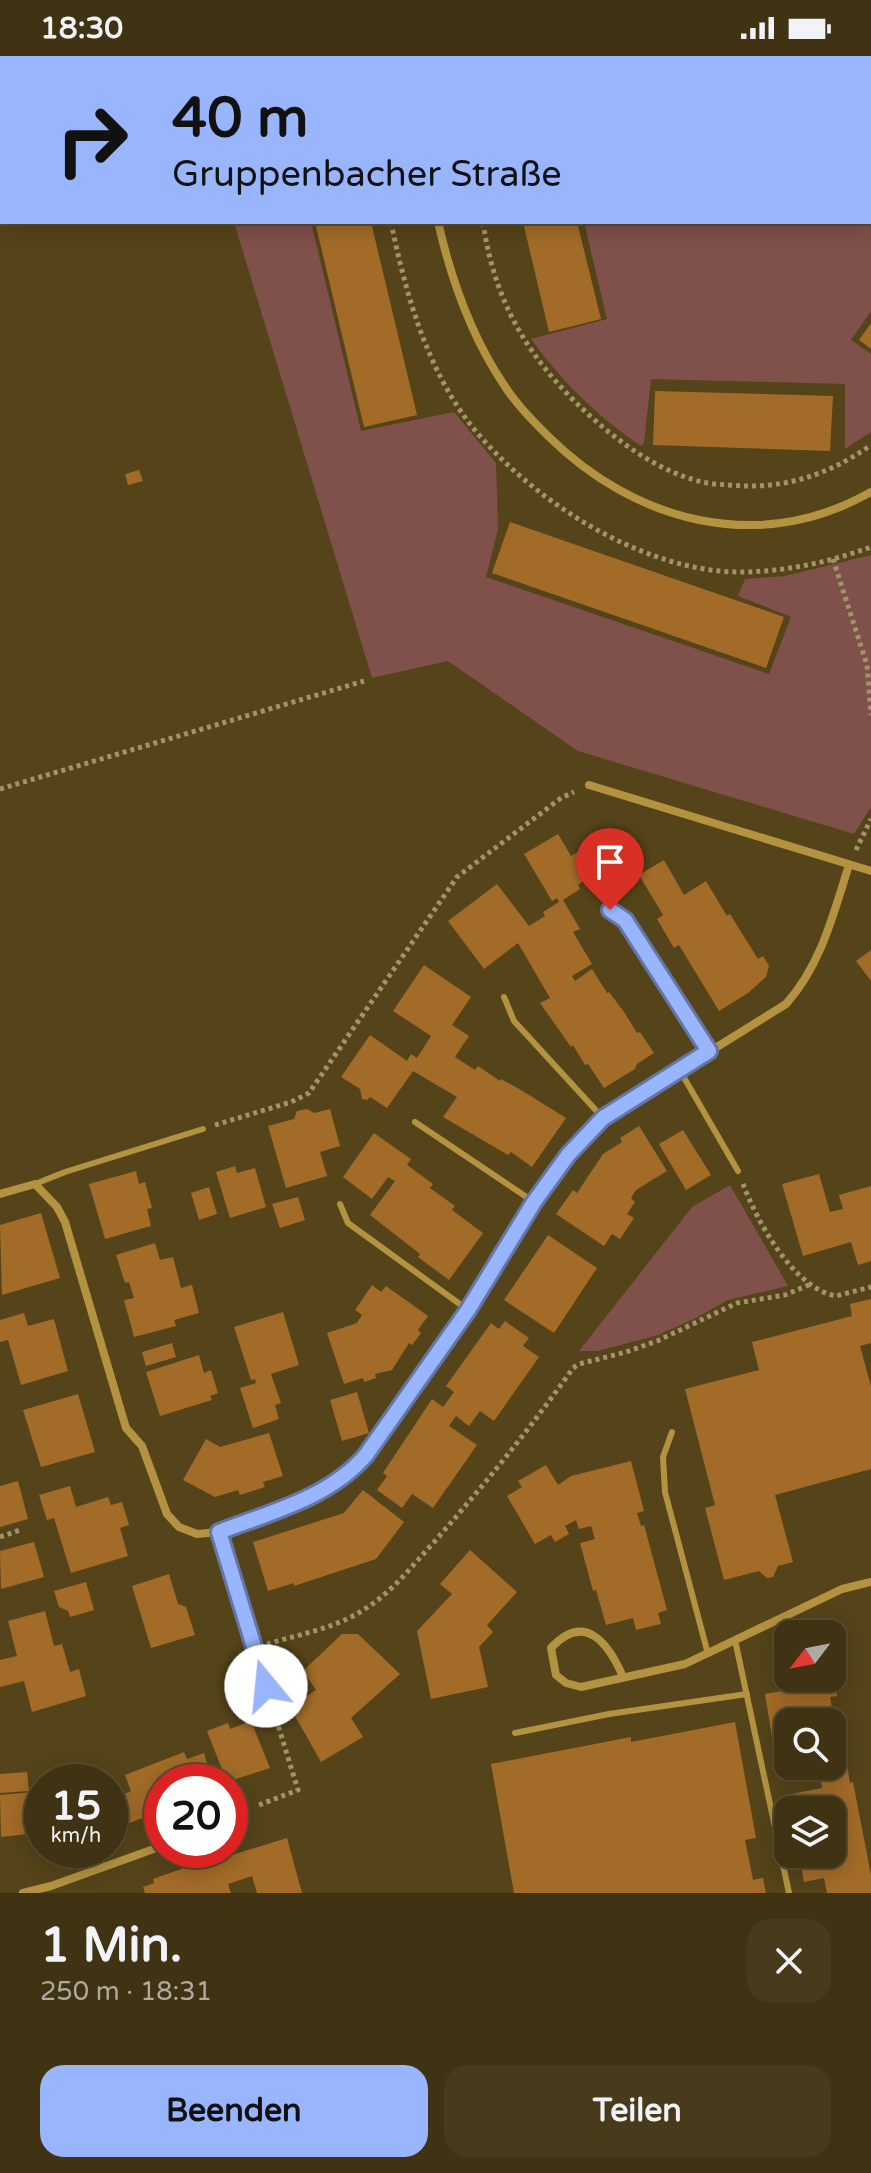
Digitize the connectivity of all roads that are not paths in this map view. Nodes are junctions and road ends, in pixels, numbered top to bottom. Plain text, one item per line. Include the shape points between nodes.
1 (439, 224) edge
2 (871, 492) edge
3 (589, 785) road end
4 (849, 865) junction
5 (871, 871) edge
6 (610, 910) dead end
7 (504, 997) dead end
8 (709, 1051) junction
9 (679, 1069) junction
10 (603, 1118) junction
11 (415, 1122) dead end
12 (203, 1129) road end
13 (738, 1171) road end
14 (35, 1184) junction
15 (0, 1194) edge
16 (534, 1202) junction
17 (340, 1204) dead end
18 (468, 1310) junction
19 (672, 1432) dead end
20 (219, 1532) junction
21 (871, 1582) edge
22 (735, 1640) junction
23 (708, 1654) junction
24 (623, 1677) junction
25 (266, 1686) road end
26 (747, 1694) junction
27 (515, 1733) dead end
28 (144, 1852) edge
29 (23, 1893) edge
30 (789, 1893) edge

1 - 2 street via 458,292 504,386 560,447 617,490 707,523 764,526 845,506
3 - 4 street
4 - 5 street
4 - 8 street via 821,950 802,986 786,1004
6 - 8 lane via 625,920
7 - 10 lane via 514,1021
8 - 9 street
9 - 10 street
9 - 13 lane
10 - 16 street
11 - 16 lane
12 - 14 lane
14 - 15 street
14 - 20 street via 65,1222 126,1428 142,1446 167,1514 179,1527 197,1534
16 - 18 street
17 - 18 lane via 348,1223
18 - 20 street via 351,1472 300,1501
19 - 23 lane via 663,1457 665,1492
20 - 25 lane
21 - 22 street via 842,1589
22 - 23 street
22 - 26 lane
23 - 24 street
24 - 24 street via 581,1687 566,1683 556,1675 551,1648 566,1635 595,1635
26 - 27 lane
26 - 30 lane
28 - 29 street

